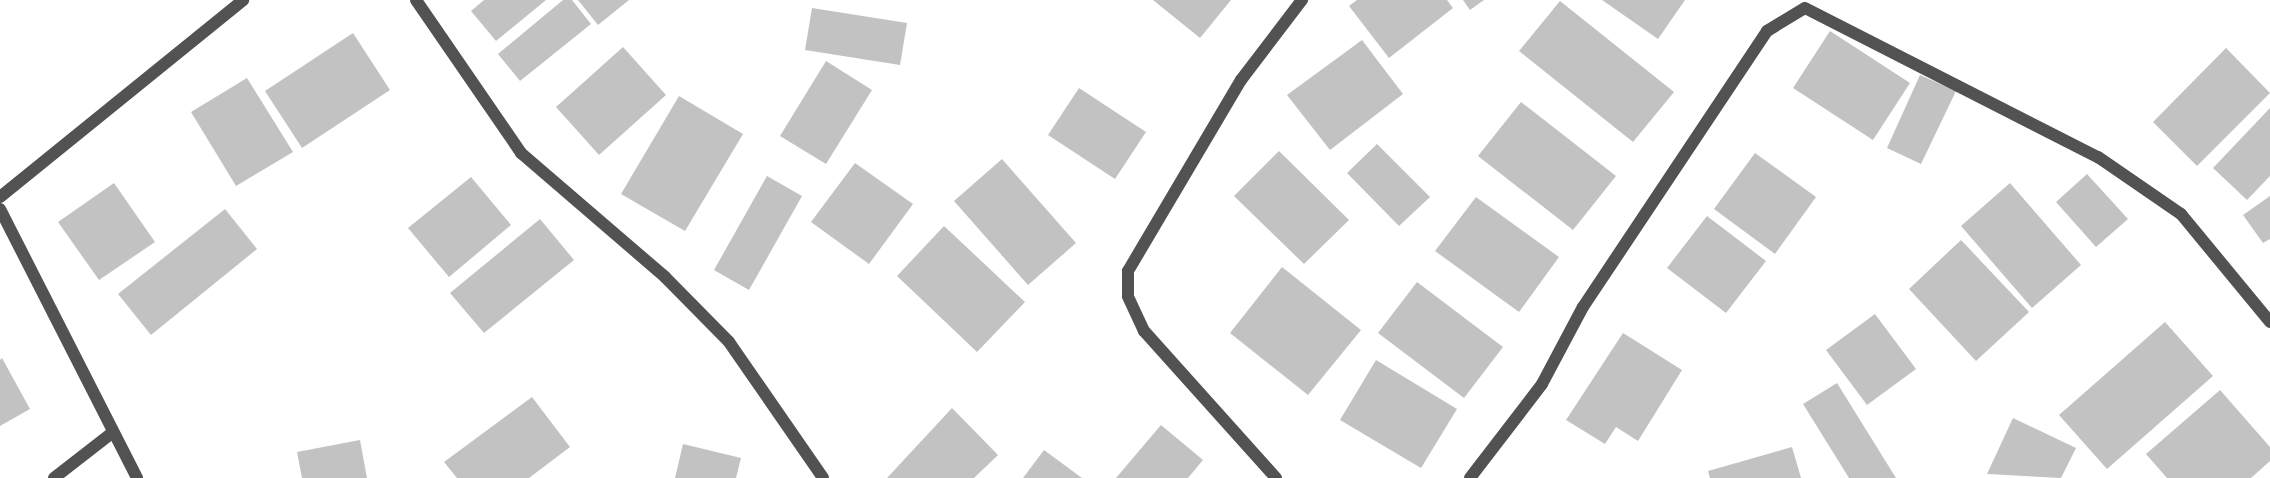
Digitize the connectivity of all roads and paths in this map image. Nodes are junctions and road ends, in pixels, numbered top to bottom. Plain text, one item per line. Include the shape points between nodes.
1 (243, 0) edge
2 (416, 0) edge
3 (1302, 0) edge
4 (1804, 4) edge
5 (0, 197) edge
6 (0, 209) edge
7 (2270, 322) edge
8 (113, 432) junction
9 (54, 478) edge
10 (137, 478) edge
11 (823, 478) edge
12 (1276, 478) edge
13 (1470, 478) edge

1 - 5 street
2 - 11 street via 521,153 665,277 729,342
3 - 12 street via 1241,80 1128,271 1128,296 1144,331
4 - 7 street via 2098,158 2181,214
4 - 13 street via 1767,31 1583,307 1542,384
6 - 8 street
8 - 9 street
8 - 10 street

